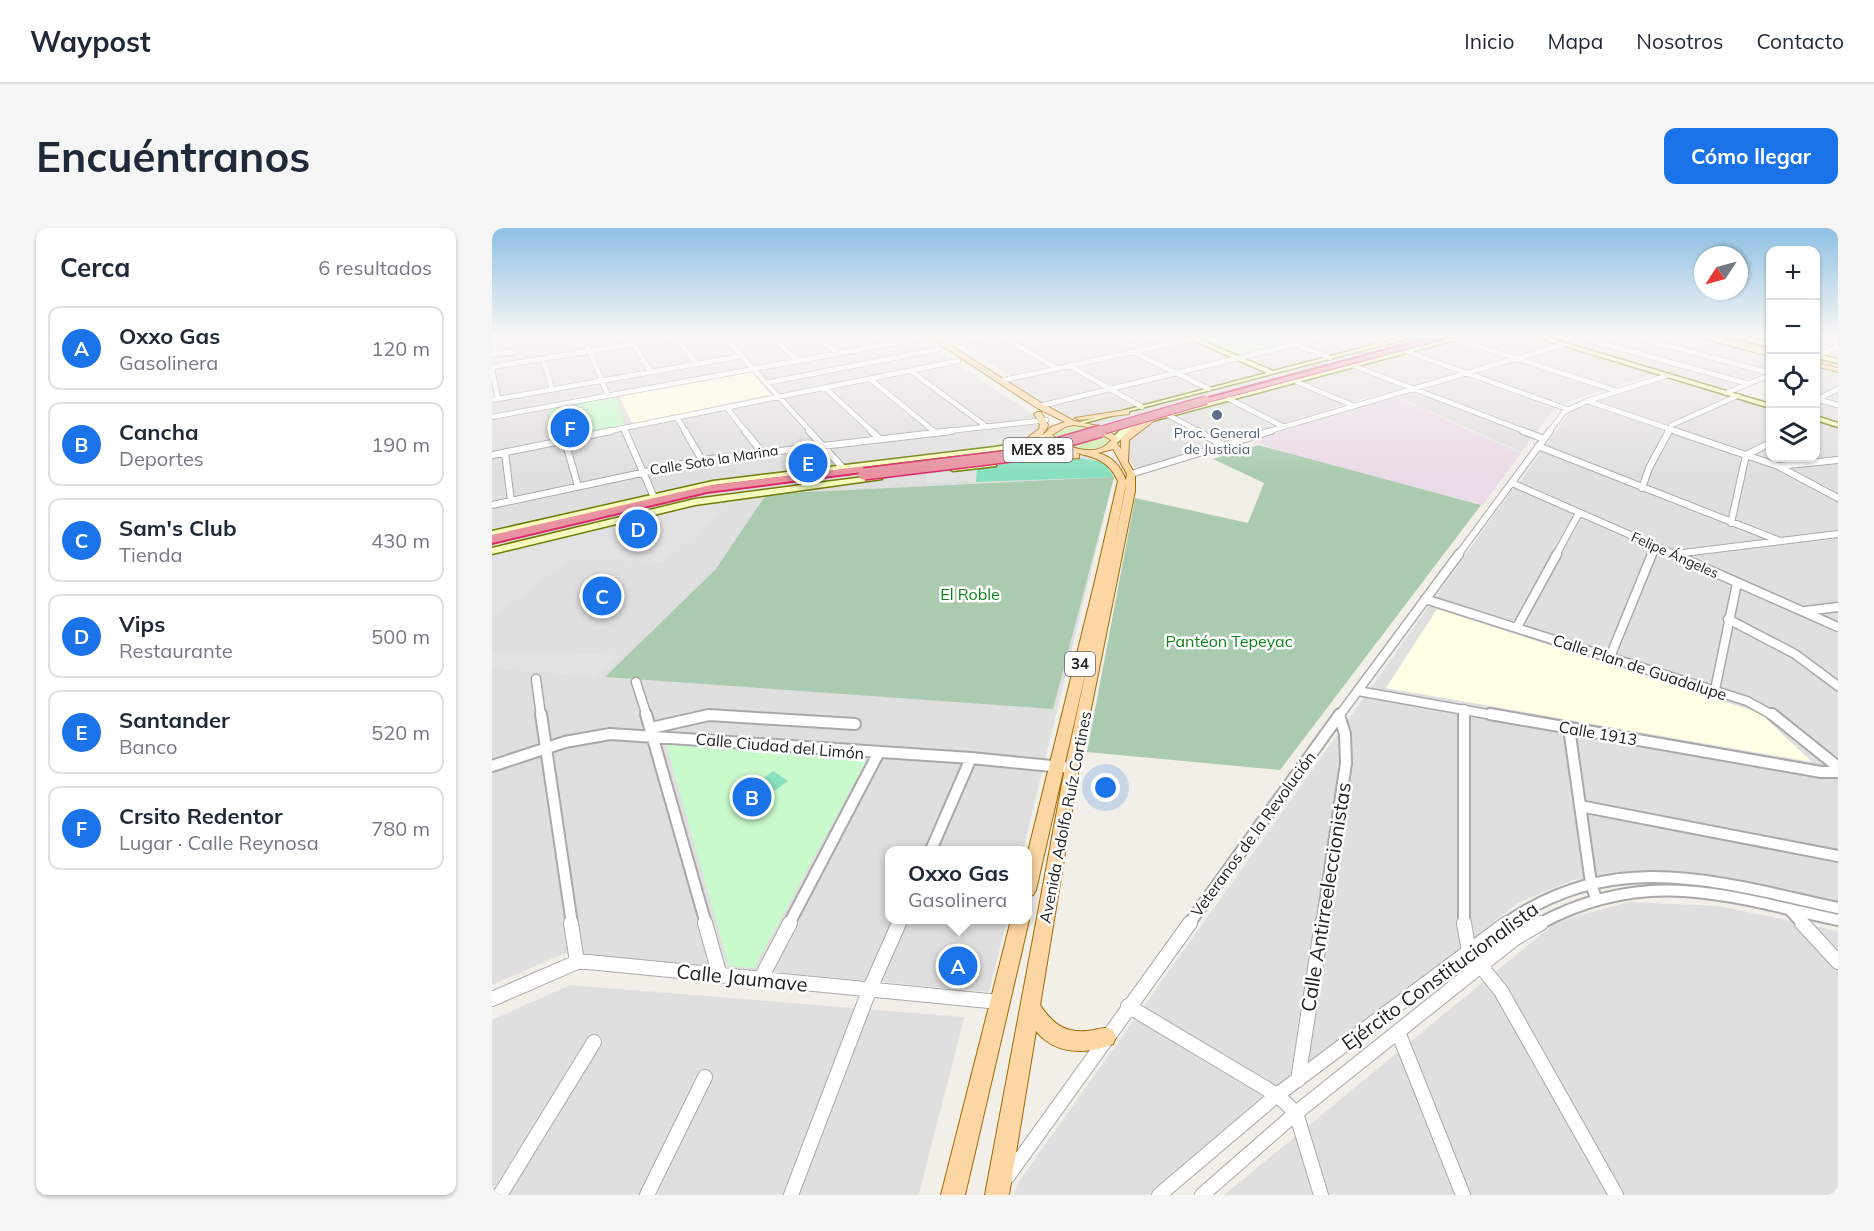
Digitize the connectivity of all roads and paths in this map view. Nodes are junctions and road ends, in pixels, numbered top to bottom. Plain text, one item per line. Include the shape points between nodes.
1 (493, 382) edge
2 (550, 382) edge
3 (595, 382) edge
4 (602, 382) edge
5 (680, 382) edge
6 (770, 382) edge
7 (854, 382) edge
8 (874, 382) edge
9 (926, 382) edge
10 (991, 382) edge
11 (1001, 382) edge
12 (1097, 382) edge
13 (1138, 382) edge
14 (1188, 382) edge
15 (1242, 382) edge
16 (1254, 382) edge
17 (1297, 382) joint
18 (1395, 382) edge
19 (1430, 382) edge
20 (1493, 382) edge
21 (1590, 382) edge
22 (1644, 382) edge
23 (1690, 382) edge
24 (1742, 382) edge
25 (1753, 382) edge
26 (766, 383) joint
27 (1749, 384) junction
28 (825, 388) junction
29 (1410, 388) junction
30 (552, 389) junction
31 (1109, 389) junction
32 (1838, 389) edge
33 (1617, 391) junction
34 (1726, 393) junction
35 (608, 395) junction
36 (1205, 395) junction
37 (1737, 396) junction
38 (779, 398) junction
39 (1820, 398) edge
40 (1228, 399) junction
41 (495, 400) edge
42 (1587, 401) junction
43 (1820, 401) edge
44 (1352, 405) junction
45 (1766, 405) edge
46 (1838, 405) edge
47 (1142, 407) junction
48 (727, 408) junction
49 (1568, 409) junction
50 (1126, 412) junction
51 (1043, 415) junction
52 (1115, 415) junction
53 (1167, 415) junction
54 (492, 417) edge
55 (677, 418) junction
56 (1151, 420) junction
57 (1820, 421) edge
58 (1078, 423) junction
59 (1139, 423) junction
60 (1838, 425) edge
61 (987, 427) junction
62 (1284, 427) junction
63 (1056, 428) junction
64 (1668, 428) junction
65 (624, 429) junction
66 (936, 433) junction
67 (1047, 435) junction
68 (880, 439) junction
69 (1544, 440) junction
70 (565, 441) junction
71 (1114, 442) junction
72 (1023, 444) junction
73 (823, 445) junction
74 (1223, 445) junction
75 (1766, 445) edge
76 (1538, 447) junction
77 (762, 452) junction
78 (1073, 452) junction
79 (1091, 452) junction
80 (505, 453) junction
81 (1746, 454) junction
82 (492, 455) edge
83 (1033, 458) junction
84 (1022, 459) junction
85 (702, 460) junction
86 (1838, 460) edge
87 (1120, 464) junction
88 (1778, 466) junction
89 (842, 467) junction
90 (643, 471) junction
91 (1131, 474) junction
92 (713, 483) junction
93 (1512, 483) junction
94 (764, 484) junction
95 (578, 486) junction
96 (1642, 488) junction
97 (653, 495) junction
98 (1838, 498) edge
99 (511, 501) junction
100 (695, 502) junction
101 (492, 506) edge
102 (1579, 513) junction
103 (1731, 523) junction
104 (492, 534) edge
105 (1838, 534) edge
106 (492, 539) edge
107 (1780, 541) junction
108 (492, 545) edge
109 (1655, 547) junction
110 (492, 551) edge
111 (1673, 554) junction
112 (1737, 583) junction
113 (1425, 599) junction
114 (1838, 607) edge
115 (1804, 611) junction
116 (1728, 619) junction
117 (1516, 627) junction
118 (1838, 627) edge
119 (1610, 657) junction
120 (536, 679) dead end
121 (636, 682) dead end
122 (1838, 686) edge
123 (1715, 690) junction
124 (1358, 691) junction
125 (1464, 709) junction
126 (1339, 715) junction
127 (855, 724) dead end
128 (1569, 728) junction
129 (652, 732) junction
130 (546, 747) junction
131 (878, 754) junction
132 (971, 758) junction
133 (492, 766) edge
134 (1064, 767) junction
135 (1838, 768) edge
136 (1838, 772) edge
137 (1580, 806) junction
138 (933, 846) edge
139 (1838, 856) edge
140 (1032, 873) edge
141 (1591, 883) junction
142 (1596, 899) junction
143 (1838, 908) edge
144 (1790, 910) junction
145 (1838, 920) edge
146 (898, 924) edge
147 (1019, 924) edge
148 (1469, 952) junction
149 (577, 962) junction
150 (1838, 962) edge
151 (1482, 965) junction
152 (720, 976) junction
153 (760, 980) junction
154 (869, 991) junction
155 (492, 999) edge
156 (999, 1002) junction
157 (1128, 1006) junction
158 (1030, 1007) junction
159 (1398, 1032) junction
160 (1106, 1037) junction
161 (594, 1042) dead end
162 (705, 1077) dead end
163 (1298, 1080) junction
164 (1277, 1095) junction
165 (1296, 1113) junction
166 (998, 1192) edge
167 (500, 1195) edge
168 (647, 1195) edge
169 (791, 1195) edge
170 (953, 1195) edge
171 (1159, 1195) edge
172 (1202, 1195) edge
173 (1321, 1195) edge
174 (1463, 1195) edge
175 (1617, 1195) edge

1 - 41 street
2 - 30 street
3 - 30 street
4 - 35 street
5 - 35 street
6 - 26 street
7 - 28 street
8 - 66 street
9 - 61 street
10 - 51 main road, 34
11 - 51 main road, 34
12 - 31 street
13 - 31 street, Calle Soto la Marina
14 - 36 street
15 - 36 street
16 - 36 highway, MEX 85
17 - 40 street
17 - 44 street
18 - 29 street
19 - 29 street
20 - 49 street
21 - 33 street
22 - 33 street
23 - 34 street
24 - 27 street
25 - 27 street
26 - 38 street
27 - 34 street
28 - 38 street
28 - 68 street
29 - 44 street
29 - 69 street
30 - 41 street
31 - 47 street
31 - 51 street, Calle Soto la Marina
32 - 39 street
33 - 42 street
34 - 37 street
35 - 54 street
36 - 47 street
36 - 94 highway, MEX 85, bridge via 1019,455
37 - 45 street
37 - 64 street
38 - 48 street
38 - 73 street
40 - 53 street
40 - 62 street
42 - 49 street
42 - 64 street
43 - 46 street
44 - 62 street
47 - 50 street
48 - 55 street
48 - 77 street
49 - 69 street, Veteranos de la Revolución
50 - 51 main road via 1081,418
50 - 52 street
51 - 58 main road, 34
51 - 61 street, Calle Soto la Marina
51 - 63 main road, 34
51 - 72 main road via 1042,432
52 - 58 street
52 - 59 street via 1112,420 1116,424
53 - 56 street
53 - 74 street
55 - 65 street
55 - 85 street
56 - 59 street
56 - 87 main road via 1125,439
57 - 60 street
58 - 63 main road
58 - 71 main road, 34 via 1101,429
59 - 71 street via 1122,432
61 - 66 street, Calle Soto la Marina
62 - 74 street
63 - 67 main road
64 - 81 street
64 - 96 street
65 - 70 street
65 - 90 street
66 - 68 street, Calle Soto la Marina
67 - 72 street
67 - 78 main road
68 - 73 street, Calle Soto la Marina
69 - 76 street, Veteranos de la Revolución
70 - 80 street
70 - 95 street
71 - 79 main road
71 - 87 main road, Avenida Adolfo Ruíz Cortines / 34
72 - 83 street via 1035,452
72 - 89 street
73 - 77 street, Calle Soto la Marina
73 - 89 street
74 - 91 street
75 - 81 street
76 - 93 street, Veteranos de la Revolución
76 - 96 street
77 - 85 street, Calle Soto la Marina
78 - 79 main road
78 - 83 street
79 - 87 main road
80 - 82 street
80 - 99 street
81 - 88 street
81 - 103 street
83 - 84 street
84 - 87 main road via 1079,456
84 - 100 street
85 - 90 street, Calle Soto la Marina
86 - 88 street
87 - 91 main road, Avenida Adolfo Ruíz Cortines / 34
87 - 134 main road, Avenida Adolfo Ruíz Cortines / 34 via 1120,492
88 - 98 street
89 - 92 street
90 - 95 street, Calle Soto la Marina
90 - 97 street
91 - 134 main road, Avenida Adolfo Ruíz Cortines / 34 via 1122,531
92 - 94 highway
92 - 97 street
93 - 102 street, Felipe Ángeles
93 - 113 street, Veteranos de la Revolución
94 - 100 highway
94 - 106 highway, MEX 85 via 680,494
94 - 108 highway, MEX 85
95 - 99 street, Calle Soto la Marina
96 - 103 street
97 - 104 street
99 - 101 street, Calle Soto la Marina
100 - 110 street
102 - 109 street, Felipe Ángeles
102 - 117 street
103 - 107 street
105 - 107 street
107 - 111 street
109 - 111 street, Felipe Ángeles
109 - 119 street
111 - 112 street, Felipe Ángeles
112 - 115 street, Felipe Ángeles
112 - 116 street
113 - 117 street, Calle Plan de Guadalupe
113 - 124 street, Veteranos de la Revolución
114 - 115 street
115 - 118 street, Felipe Ángeles
116 - 122 street via 1795,654
116 - 123 street
117 - 119 street, Calle Plan de Guadalupe
119 - 123 street, Calle Plan de Guadalupe
120 - 130 street
121 - 129 street
123 - 135 street, Calle Plan de Guadalupe via 1767,710
124 - 125 street, Calle 1913
124 - 126 street, Veteranos de la Revolución
125 - 128 street, Calle 1913
125 - 148 street via 1463,919
126 - 157 street, Veteranos de la Revolución
126 - 163 street, Calle Antirreeleccionistas via 1346,734 1346,763
127 - 129 street via 708,715
128 - 136 street, Calle 1913
128 - 137 street
129 - 130 street, Calle Ciudad del Limón via 590,736
129 - 131 street, Calle Ciudad del Limón
129 - 152 street
130 - 133 street, Calle Ciudad del Limón
130 - 149 street
131 - 132 street, Calle Ciudad del Limón
131 - 153 street
132 - 134 street, Calle Ciudad del Limón
132 - 138 street
134 - 140 main road, Avenida Adolfo Ruíz Cortines / 34
134 - 158 main road, Avenida Adolfo Ruíz Cortines / 34
137 - 139 street
137 - 141 street
141 - 142 street
141 - 143 street, Ejército Constitucionalista via 1635,877 1696,880
141 - 148 street, Ejército Constitucionalista via 1557,894 1522,912
142 - 144 street, Ejército Constitucionalista via 1678,889
142 - 151 street, Ejército Constitucionalista via 1552,915
144 - 145 street, Ejército Constitucionalista
144 - 150 street
146 - 154 street
147 - 156 main road, Avenida Adolfo Ruíz Cortines
148 - 151 street
148 - 163 street, Ejército Constitucionalista
149 - 152 street, Calle Jaumave
149 - 155 street, Calle Jaumave
151 - 159 street, Ejército Constitucionalista
151 - 175 street via 1501,990
152 - 153 street, Calle Jaumave
153 - 154 street, Calle Jaumave
154 - 156 street, Calle Jaumave
154 - 169 street
156 - 170 main road, Avenida Adolfo Ruíz Cortines
157 - 160 street, Veteranos de la Revolución
157 - 164 street
158 - 160 main road via 1055,1037 1077,1042
158 - 166 main road, Avenida Adolfo Ruíz Cortines / 34
159 - 165 street, Ejército Constitucionalista
159 - 174 street
160 - 166 street, Veteranos de la Revolución
161 - 167 street
162 - 168 street
163 - 164 street, Ejército Constitucionalista
164 - 165 street
164 - 171 street, Ejército Constitucionalista
165 - 172 street, Ejército Constitucionalista
165 - 173 street

